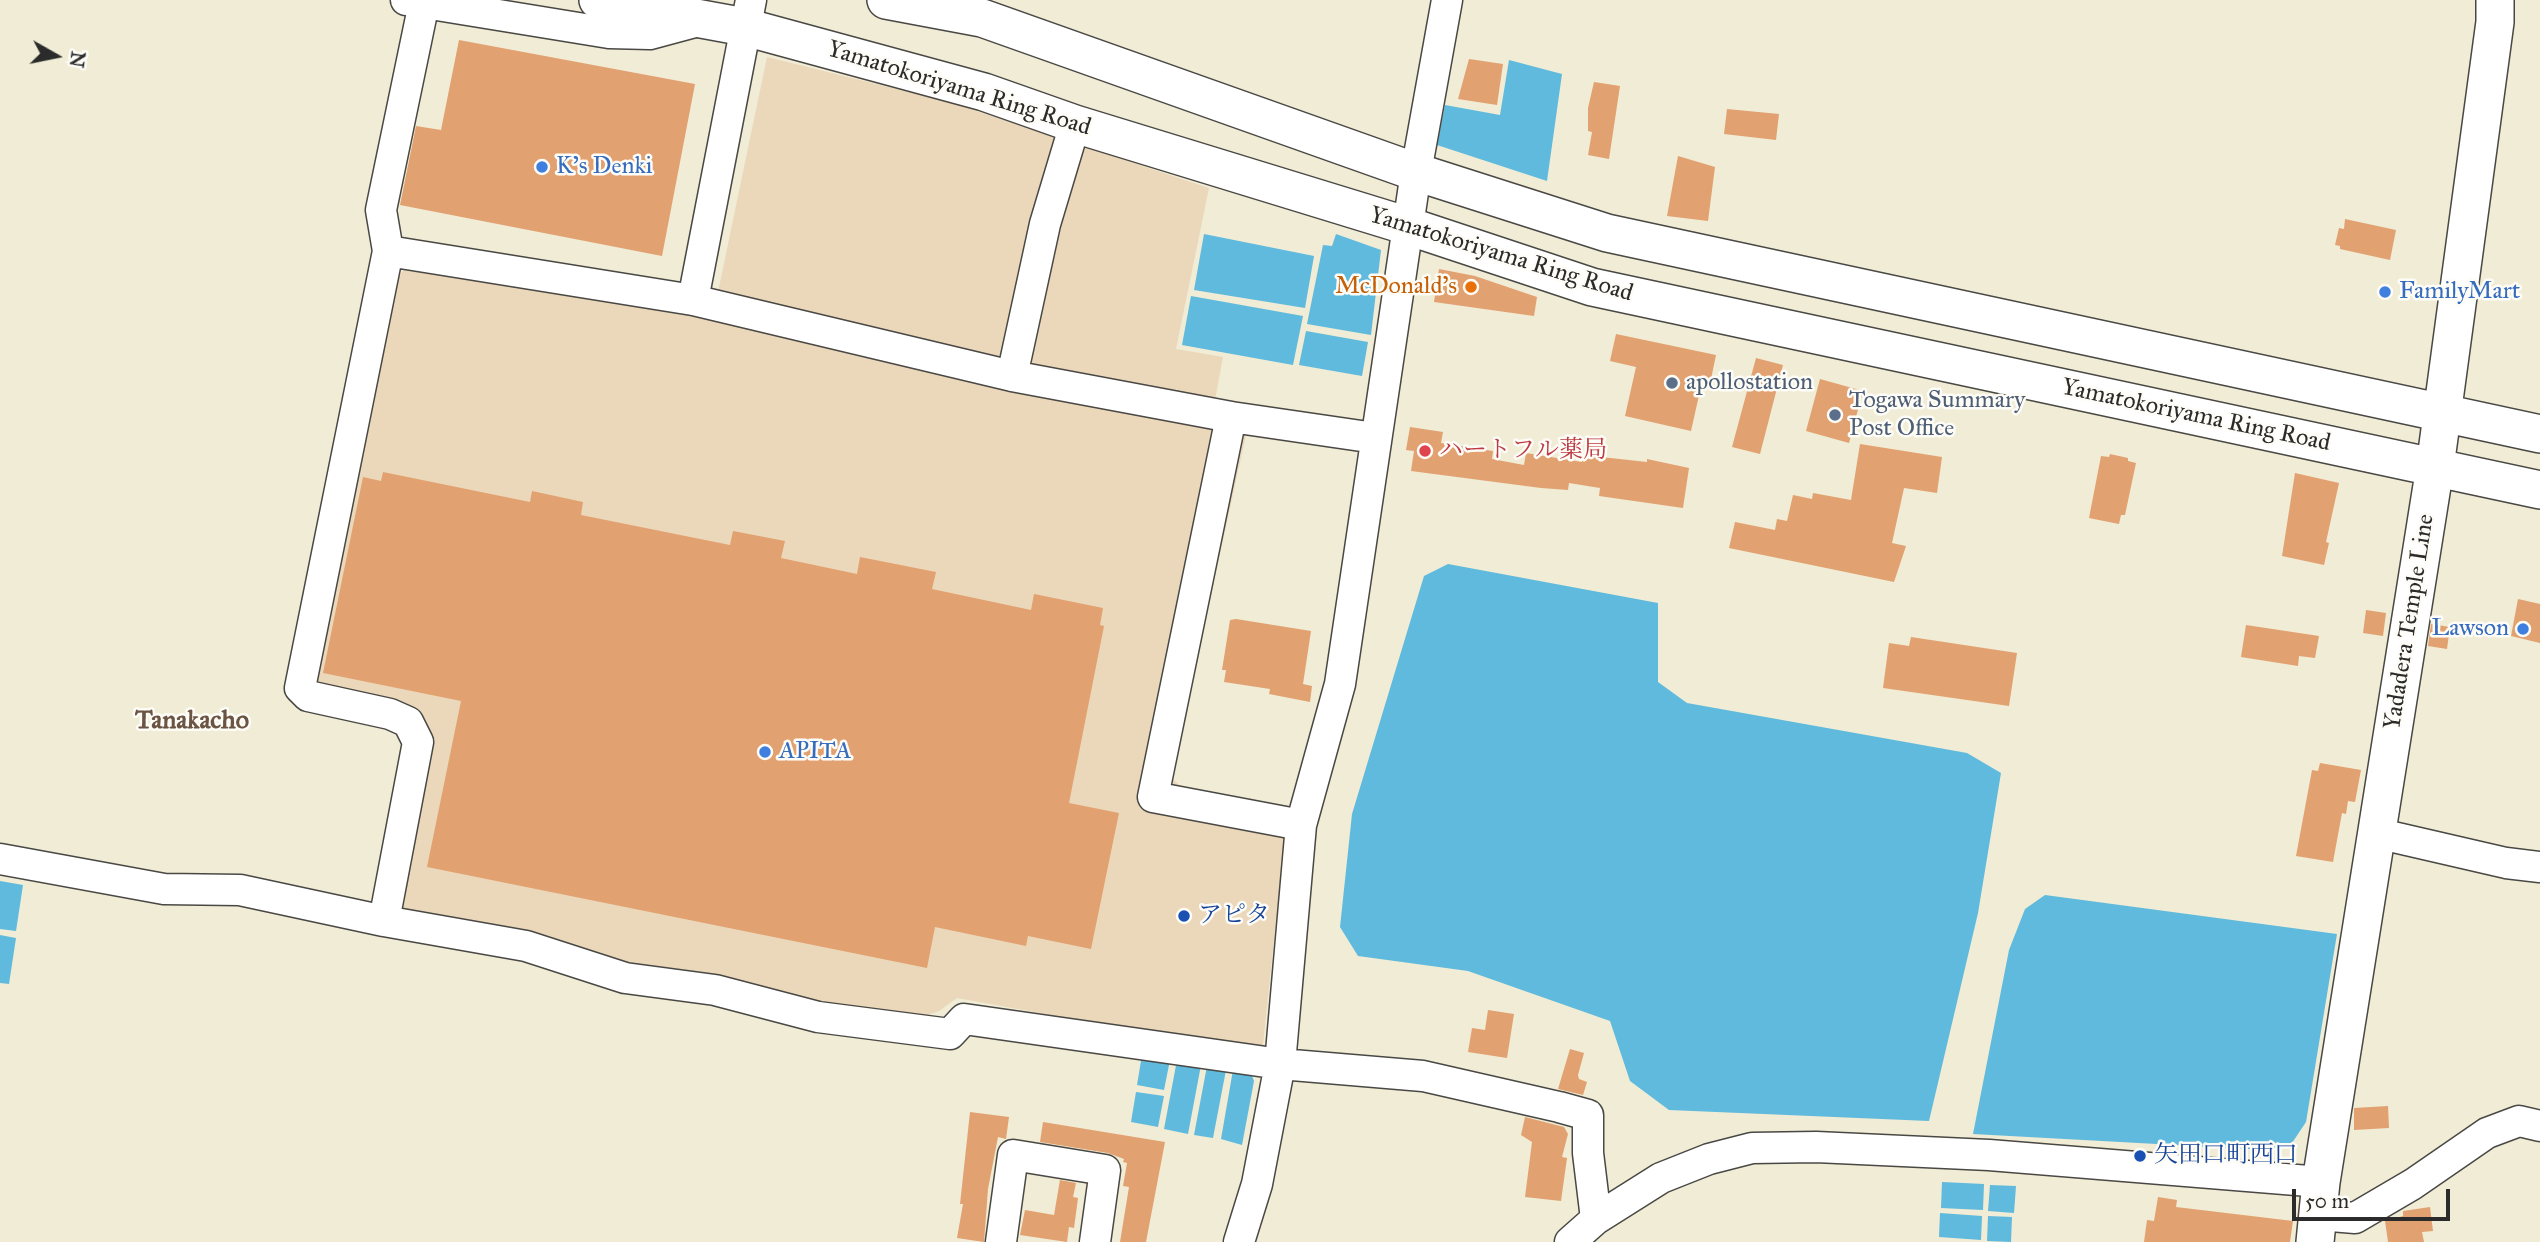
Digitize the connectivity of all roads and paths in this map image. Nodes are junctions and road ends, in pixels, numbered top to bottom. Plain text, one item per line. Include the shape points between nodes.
1 (598, 0) edge
2 (886, 0) edge
3 (1447, 0) edge
4 (2496, 0) edge
5 (415, 2) edge
6 (748, 13) edge
7 (706, 20) junction
8 (1075, 124) junction
9 (1416, 173) junction
10 (1408, 226) junction
11 (388, 251) junction
12 (693, 300) junction
13 (1012, 376) junction
14 (2442, 413) junction
15 (1231, 417) junction
16 (2540, 434) edge
17 (1375, 438) junction
18 (2435, 467) junction
19 (2540, 490) edge
20 (1301, 825) junction
21 (2376, 833) junction
22 (0, 859) edge
23 (2540, 867) edge
24 (384, 922) junction
25 (1280, 1064) junction
26 (2540, 1126) edge
27 (2318, 1213) edge
28 (1590, 1232) edge
29 (1001, 1242) edge
30 (1095, 1242) edge
31 (1239, 1242) edge

1 - 7 main road, Yamatokoriyama Ring Road
2 - 9 main road via 982,18
3 - 9 street
4 - 14 main road, Yadadera Temple Line
5 - 7 street via 609,33 650,34
5 - 11 street via 381,210
6 - 7 main road, Yamatokoriyama Ring Road
6 - 8 main road, Yamatokoriyama Ring Road
6 - 12 street
8 - 10 main road, Yamatokoriyama Ring Road
8 - 13 street via 1045,224
9 - 10 street
9 - 14 main road via 1607,233
10 - 17 street
10 - 18 main road, Yamatokoriyama Ring Road via 1592,286
11 - 12 street
11 - 24 street via 300,688 308,696 408,722 418,742
12 - 13 street
13 - 15 street
14 - 16 main road
14 - 18 main road, Yadadera Temple Line
15 - 17 street
15 - 20 street via 1153,797
17 - 20 street via 1340,684
18 - 19 main road, Yamatokoriyama Ring Road
18 - 21 main road, Yadadera Temple Line
20 - 25 street
21 - 23 street
21 - 27 main road, Yadadera Temple Line
22 - 24 street via 164,889 240,890
24 - 25 street via 526,946 625,978 715,990 818,1017 950,1034 964,1019
25 - 28 street via 1423,1076 1588,1115
25 - 31 street via 1257,1185
26 - 27 street via 2519,1121 2487,1133 2355,1217
27 - 28 street via 1989,1155 1752,1148 1661,1178
29 - 30 street via 1013,1156 1105,1170

